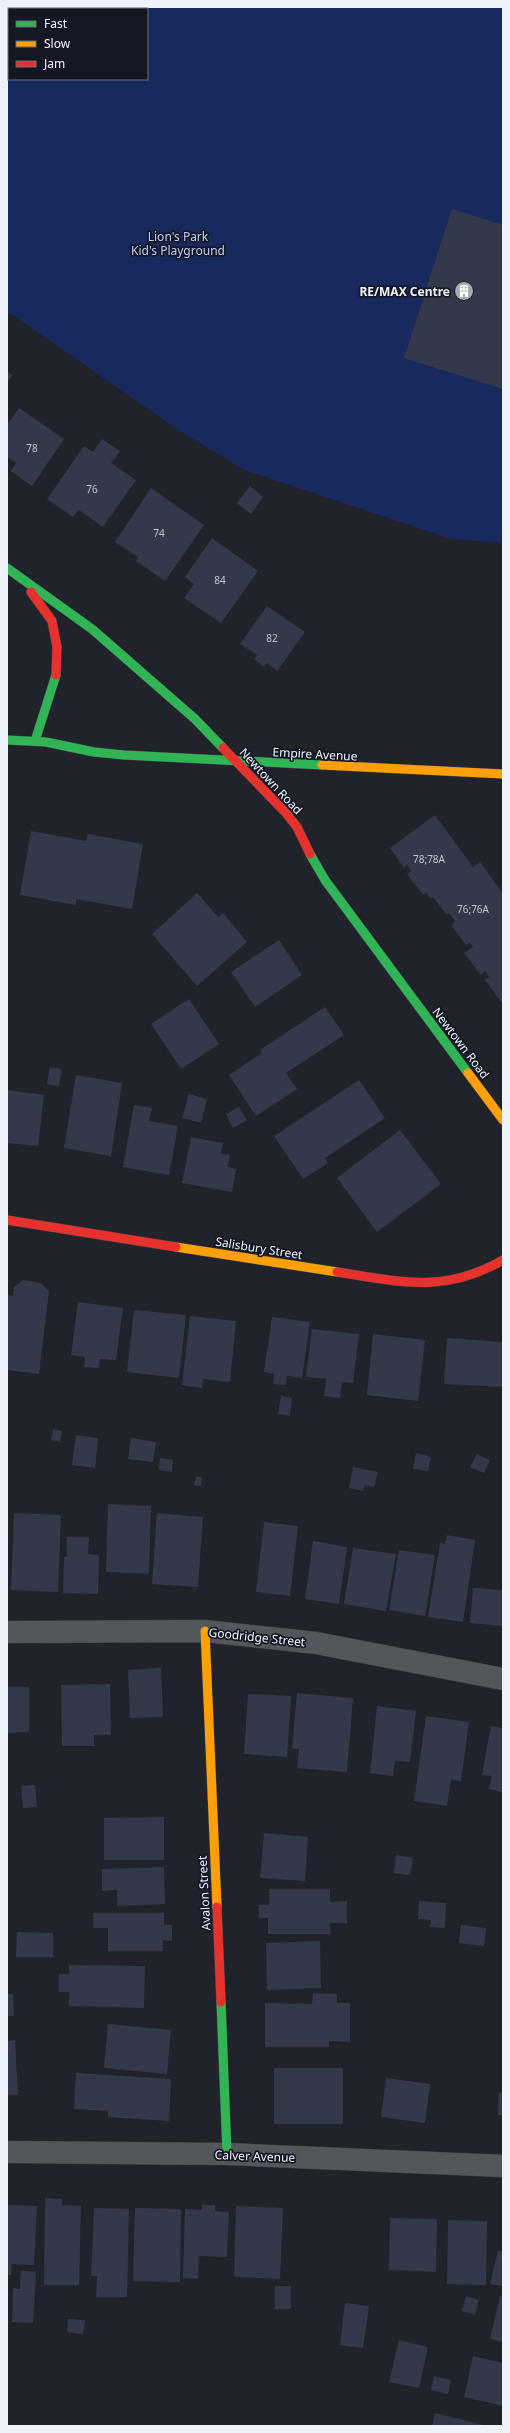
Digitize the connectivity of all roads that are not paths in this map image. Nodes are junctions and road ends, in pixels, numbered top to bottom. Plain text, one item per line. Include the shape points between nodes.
1 (7, 568) edge
2 (20, 577) junction
3 (7, 740) edge
4 (34, 741) junction
5 (236, 761) junction
6 (503, 774) edge
7 (503, 1120) edge
8 (7, 1220) edge
9 (503, 1260) edge
10 (205, 1631) junction
11 (7, 1632) edge
12 (503, 1678) edge
13 (7, 2152) edge
14 (227, 2154) junction
15 (503, 2166) edge

1 - 2 street, Newtown Road
2 - 4 street via 52,621 57,648 56,678
2 - 5 street, Newtown Road via 92,629 195,719
3 - 4 street, Empire Avenue
4 - 5 street, Empire Avenue via 94,752
5 - 6 street, Empire Avenue
5 - 7 street, Newtown Road via 297,827 325,880
8 - 9 street, Salisbury Street via 414,1284 447,1282 478,1275
10 - 11 street, Goodridge Street
10 - 12 street, Goodridge Street via 316,1643
10 - 14 street, Avalon Street
13 - 14 street, Calver Avenue
14 - 15 street, Calver Avenue

